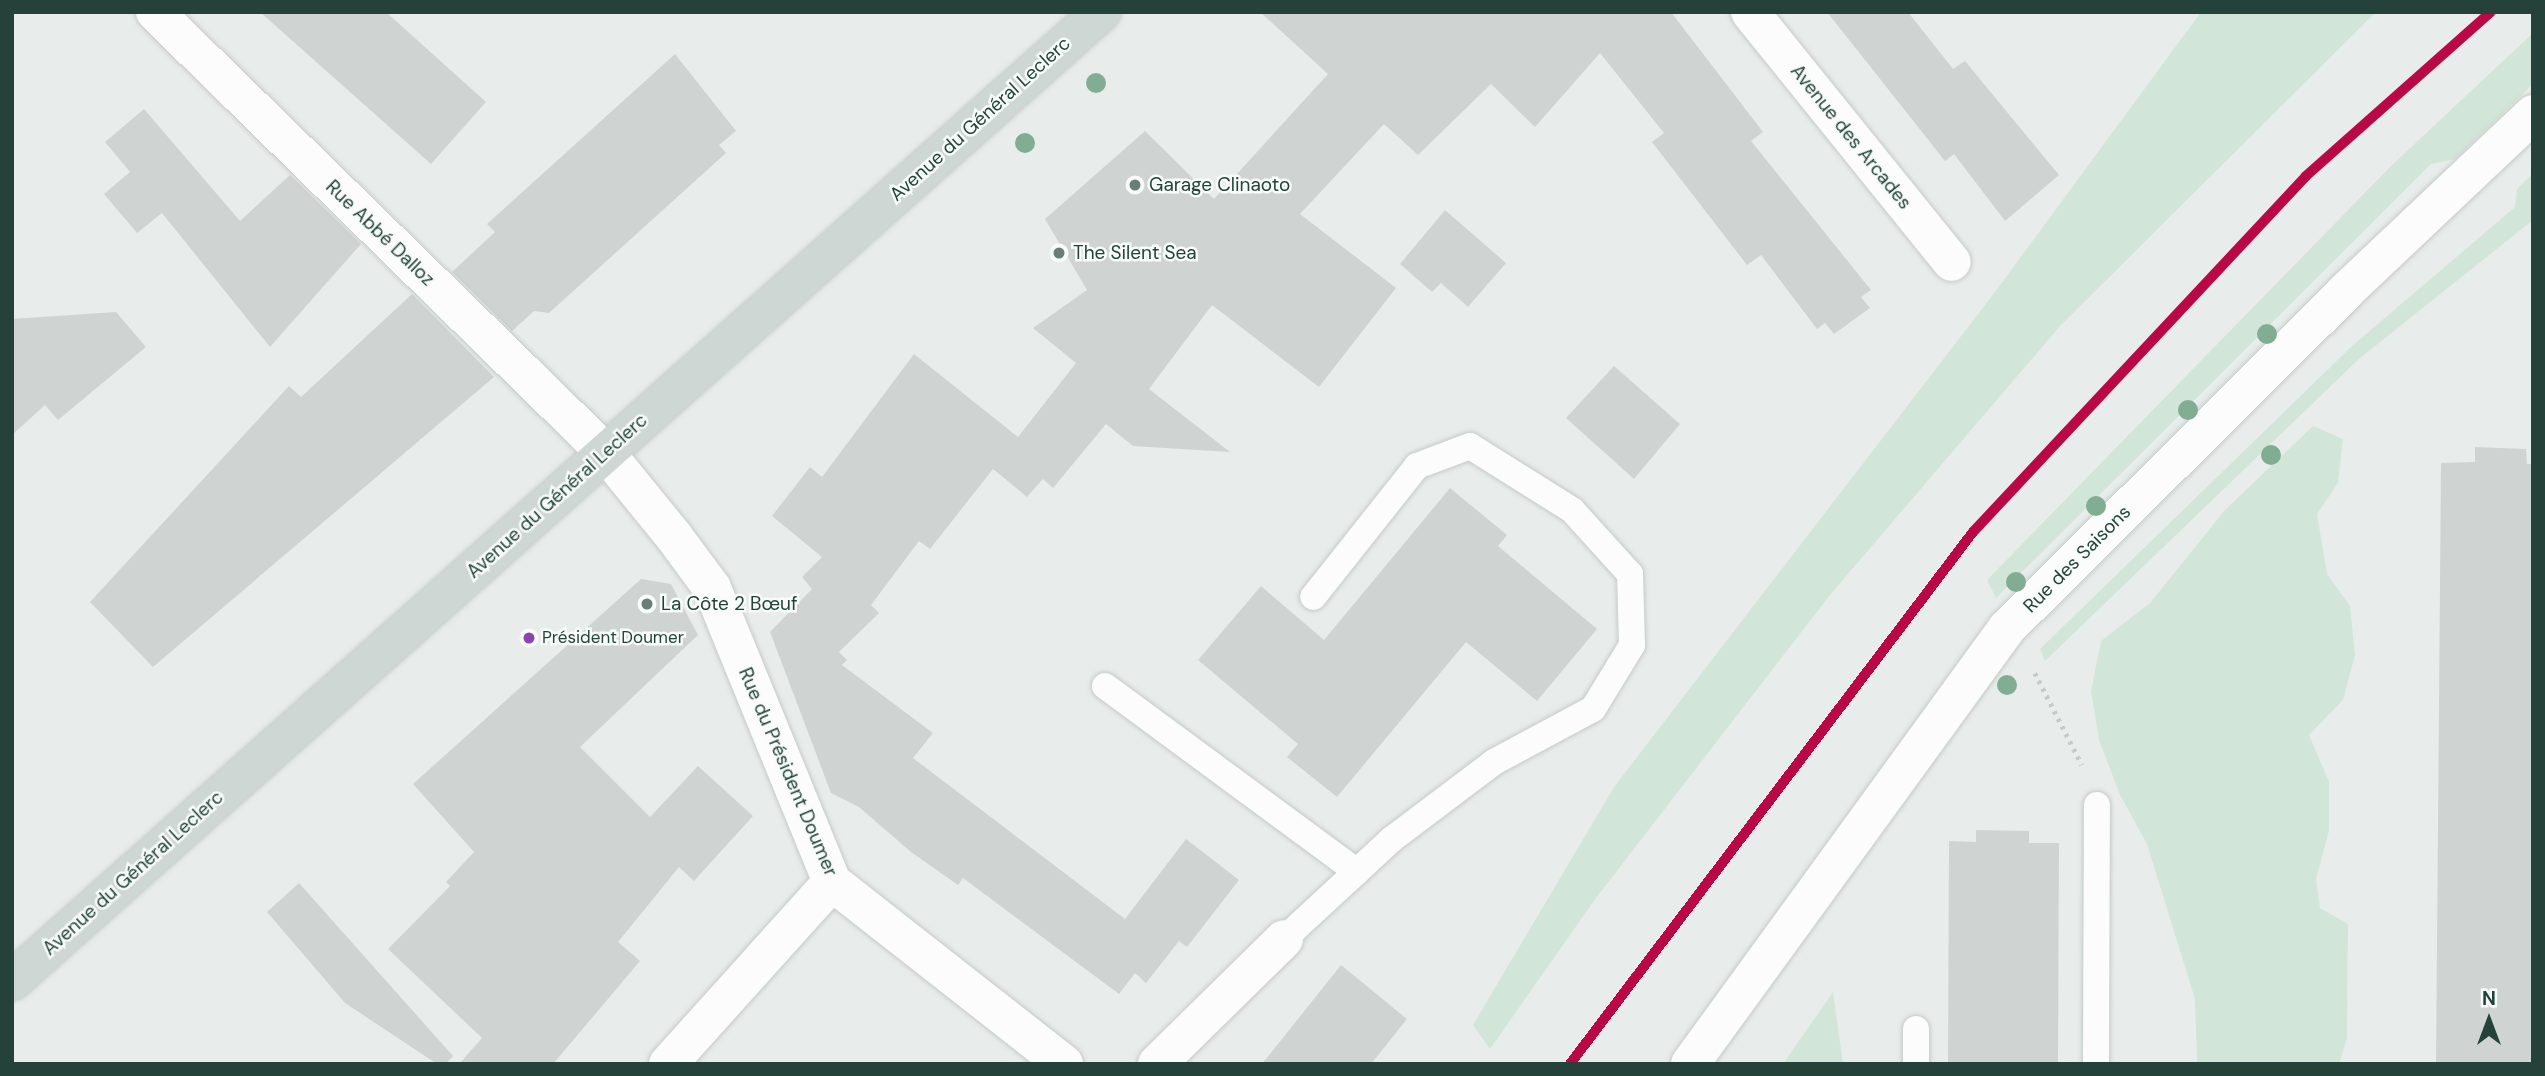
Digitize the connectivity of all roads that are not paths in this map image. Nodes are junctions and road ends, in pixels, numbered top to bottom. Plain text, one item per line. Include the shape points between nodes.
1 (155, 12) edge
2 (1101, 12) edge
3 (1750, 12) edge
4 (2533, 114) edge
5 (1952, 262) dead end
6 (606, 453) junction
7 (1313, 597) dead end
8 (1105, 687) dead end
9 (2097, 805) dead end
10 (1357, 872) junction
11 (832, 881) junction
12 (1284, 939) joint
13 (12, 981) edge
14 (1916, 1029) dead end
15 (668, 1064) edge
16 (1064, 1064) edge
17 (1157, 1064) edge
18 (1690, 1064) edge
19 (1916, 1064) edge
20 (2096, 1064) edge

1 - 6 street, Rue Abbé Dalloz
2 - 6 main road, Avenue du Général Leclerc
3 - 5 street, Avenue des Arcades
4 - 18 street, Rue des Saisons via 2355,282 2007,628
6 - 11 street, Rue du Président Doumer via 712,588
6 - 13 main road, Avenue du Général Leclerc
7 - 10 lane via 1417,466 1470,446 1572,510 1630,574 1632,645 1593,709 1494,762
8 - 10 lane
9 - 20 lane
10 - 12 lane
11 - 15 street
11 - 16 street, Rue du Président Doumer
12 - 17 street
14 - 19 lane

